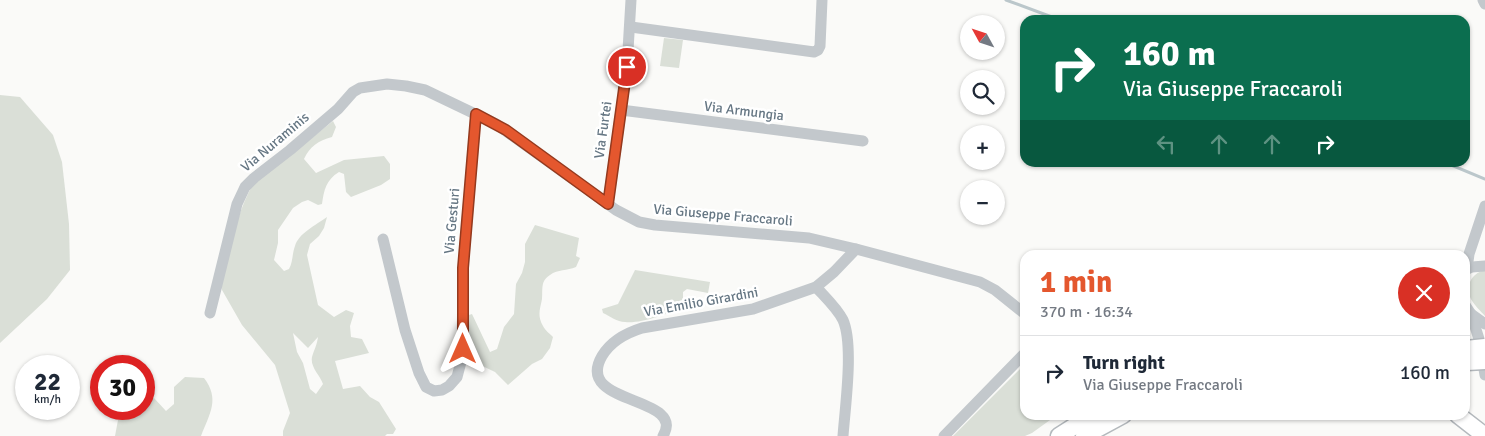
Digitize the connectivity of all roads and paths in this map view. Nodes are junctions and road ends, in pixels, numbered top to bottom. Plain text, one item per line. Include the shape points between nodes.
1 (631, 0) edge
2 (822, 0) edge
3 (1483, 0) edge
4 (1485, 4) edge
5 (630, 27) junction
6 (353, 92) joint
7 (621, 110) junction
8 (476, 114) junction
9 (862, 141) dead end
10 (608, 204) junction
11 (1485, 206) edge
12 (1474, 238) junction
13 (383, 239) dead end
14 (856, 248) junction
15 (1464, 250) edge
16 (1470, 251) edge
17 (1485, 266) edge
18 (1470, 268) edge
19 (816, 287) junction
20 (1020, 310) edge
21 (1470, 311) edge
22 (210, 313) dead end
23 (1470, 316) edge
24 (1485, 324) edge
25 (1485, 347) edge
26 (1470, 353) edge
27 (1470, 356) edge
28 (1020, 358) edge
29 (1485, 361) edge
30 (1485, 375) edge
31 (1084, 420) edge
32 (1114, 420) edge
33 (1464, 420) edge
34 (663, 436) edge
35 (843, 436) edge
36 (944, 436) edge
37 (1059, 436) edge
38 (1084, 436) edge
39 (1485, 436) edge

1 - 5 street, Via Furtei
2 - 5 street via 820,46 812,52
3 - 4 street
5 - 7 street, Via Furtei
6 - 8 street, Via Giuseppe Fraccaroli via 376,85 406,86 430,92
6 - 22 street, Via Nuraminis via 245,187 237,204
7 - 9 street, Via Armungia
7 - 10 street, Via Furtei
8 - 10 street, Via Giuseppe Fraccaroli via 506,130
8 - 13 street, Via Gesturi via 463,268 462,358 457,377 444,389 428,389 420,377
10 - 14 street, Via Giuseppe Fraccaroli via 630,218 649,224 809,238
11 - 12 street
12 - 15 street
12 - 16 street
14 - 19 street, Via Emilio Girardini
14 - 20 street, Via Giuseppe Fraccaroli via 980,282 996,290
17 - 18 street
19 - 34 street, Via Emilio Girardini via 753,309 642,328 612,344 599,361 600,379 616,394 657,411 666,421
19 - 35 street via 840,316 847,334
21 - 24 street
23 - 30 street via 1479,339
25 - 26 highway, bridge
27 - 29 highway, bridge
28 - 36 street
31 - 37 highway
32 - 38 highway
33 - 39 highway

